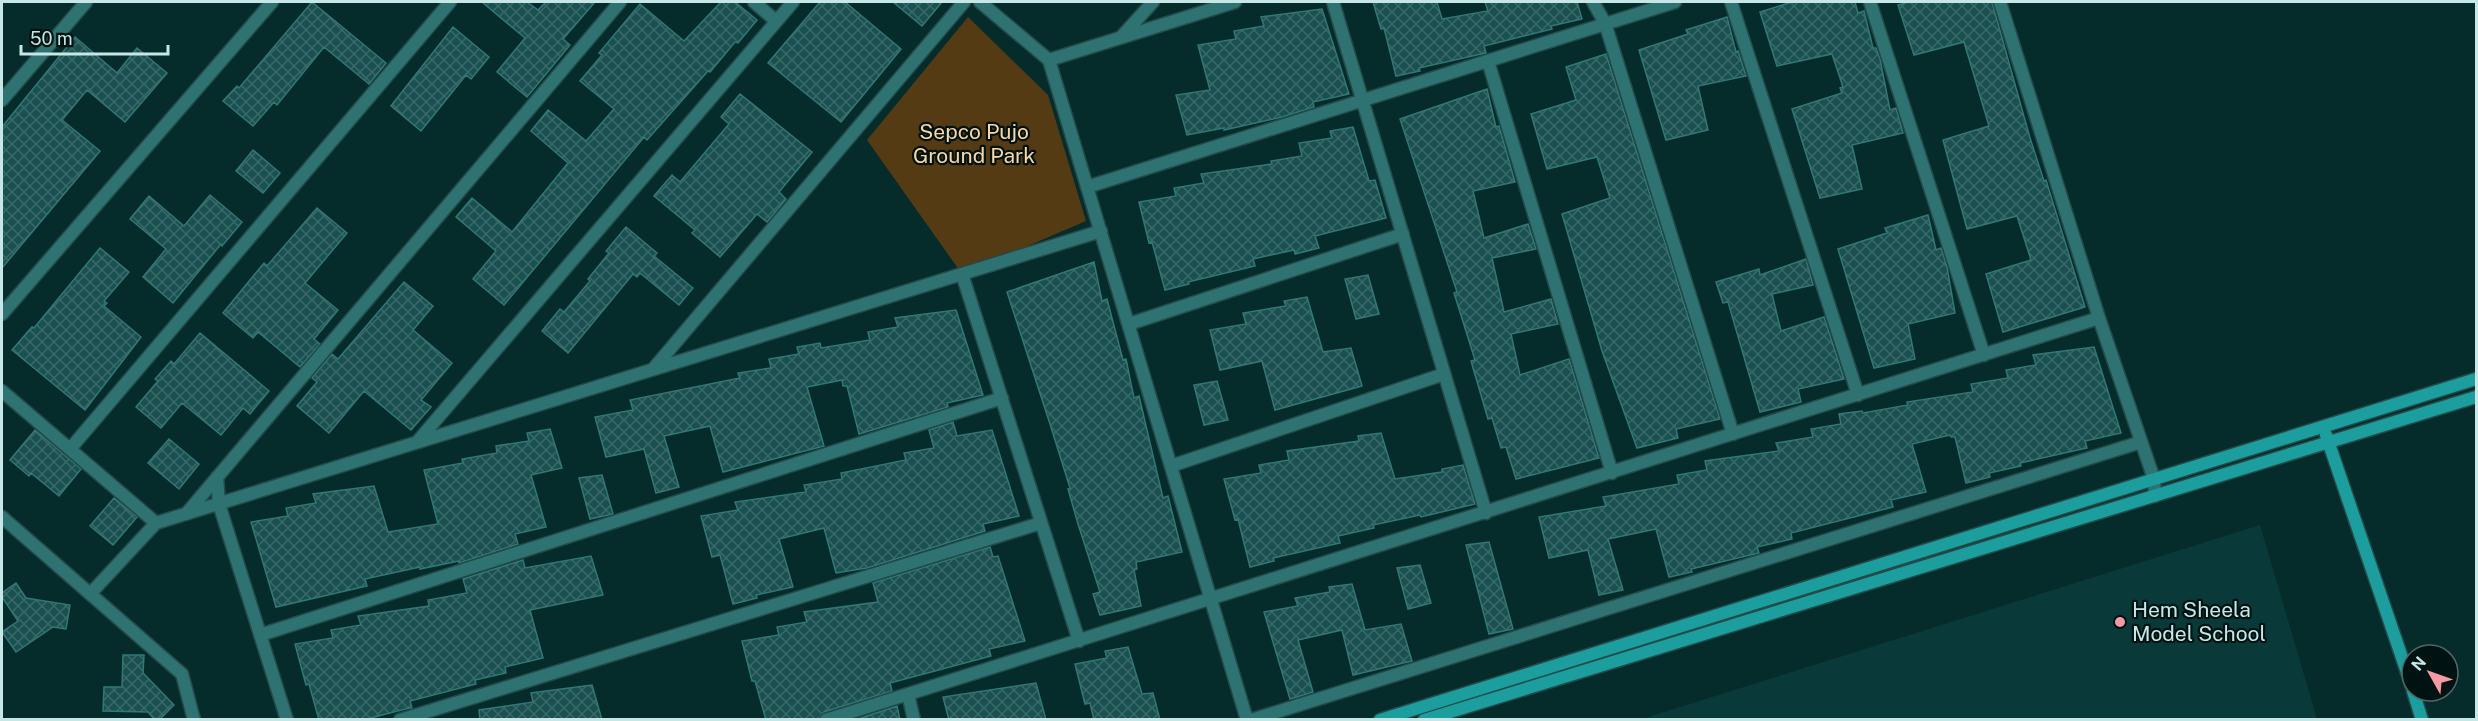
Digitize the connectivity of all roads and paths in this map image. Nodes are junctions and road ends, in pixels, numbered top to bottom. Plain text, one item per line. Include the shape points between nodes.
1 (86, 2) edge
2 (272, 2) edge
3 (450, 2) edge
4 (620, 2) edge
5 (753, 2) edge
6 (793, 2) edge
7 (964, 2) edge
8 (980, 2) edge
9 (1153, 2) edge
10 (1235, 2) edge
11 (1333, 2) edge
12 (1593, 2) edge
13 (1675, 2) edge
14 (1731, 2) edge
15 (1870, 2) edge
16 (2000, 2) edge
17 (776, 21) junction
18 (1605, 23) junction
19 (1121, 37) junction
20 (1049, 60) junction
21 (1488, 61) junction
22 (2, 100) edge
23 (1363, 100) junction
24 (1087, 187) junction
25 (1101, 231) junction
26 (1403, 234) junction
27 (962, 274) junction
28 (2, 314) edge
29 (2099, 318) junction
30 (1129, 324) junction
31 (1984, 355) junction
32 (654, 369) junction
33 (1444, 374) junction
34 (2476, 379) edge
35 (2, 391) edge
36 (1858, 395) junction
37 (2476, 397) edge
38 (1002, 398) junction
39 (2323, 427) junction
40 (1733, 434) junction
41 (417, 442) junction
42 (2141, 442) junction
43 (2329, 443) junction
44 (70, 449) junction
45 (1171, 466) junction
46 (1612, 473) junction
47 (217, 477) junction
48 (2154, 479) junction
49 (2155, 496) junction
50 (219, 504) junction
51 (1486, 513) junction
52 (186, 514) junction
53 (2, 517) edge
54 (156, 523) junction
55 (1041, 523) junction
56 (90, 594) junction
57 (1211, 599) junction
58 (260, 635) junction
59 (1079, 641) junction
60 (2400, 651) edge
61 (908, 694) junction
62 (2417, 703) edge
63 (194, 720) edge
64 (287, 720) edge
65 (400, 720) edge
66 (826, 720) edge
67 (914, 720) edge
68 (1249, 720) edge
69 (1380, 720) edge
70 (1424, 720) edge
71 (2422, 720) edge

1 - 22 street
2 - 28 street
3 - 44 street
4 - 47 street
5 - 17 street
6 - 17 street
7 - 32 street
8 - 20 street
9 - 19 street
10 - 19 street
11 - 23 street
12 - 18 street
13 - 18 street
14 - 36 street
15 - 31 street
16 - 29 street
17 - 41 street
18 - 21 street
18 - 40 street
19 - 20 street
20 - 24 street
21 - 23 street
21 - 46 street
23 - 24 street
23 - 26 street
24 - 25 street
25 - 27 street
25 - 30 street
26 - 30 street
26 - 33 street
27 - 32 street
27 - 38 street
29 - 31 street
29 - 42 street
30 - 45 street
31 - 36 street
32 - 41 street
33 - 45 street
33 - 51 street
34 - 39 street
35 - 44 street
36 - 40 street
37 - 43 street
38 - 55 street
38 - 58 street
39 - 43 street
39 - 48 street
40 - 46 street
41 - 50 street
42 - 48 street
42 - 68 street
43 - 49 street
43 - 60 street
44 - 54 street
45 - 57 street
46 - 51 street
47 - 50 street
47 - 52 street
48 - 49 street
48 - 69 street
49 - 70 street
50 - 52 street
50 - 58 street
51 - 57 street
52 - 54 street
53 - 56 street
54 - 56 street
55 - 59 street
55 - 65 street
56 - 63 street via 182,674
57 - 59 street
57 - 68 street
58 - 64 street
59 - 61 street
61 - 66 street
61 - 67 street
62 - 71 street

